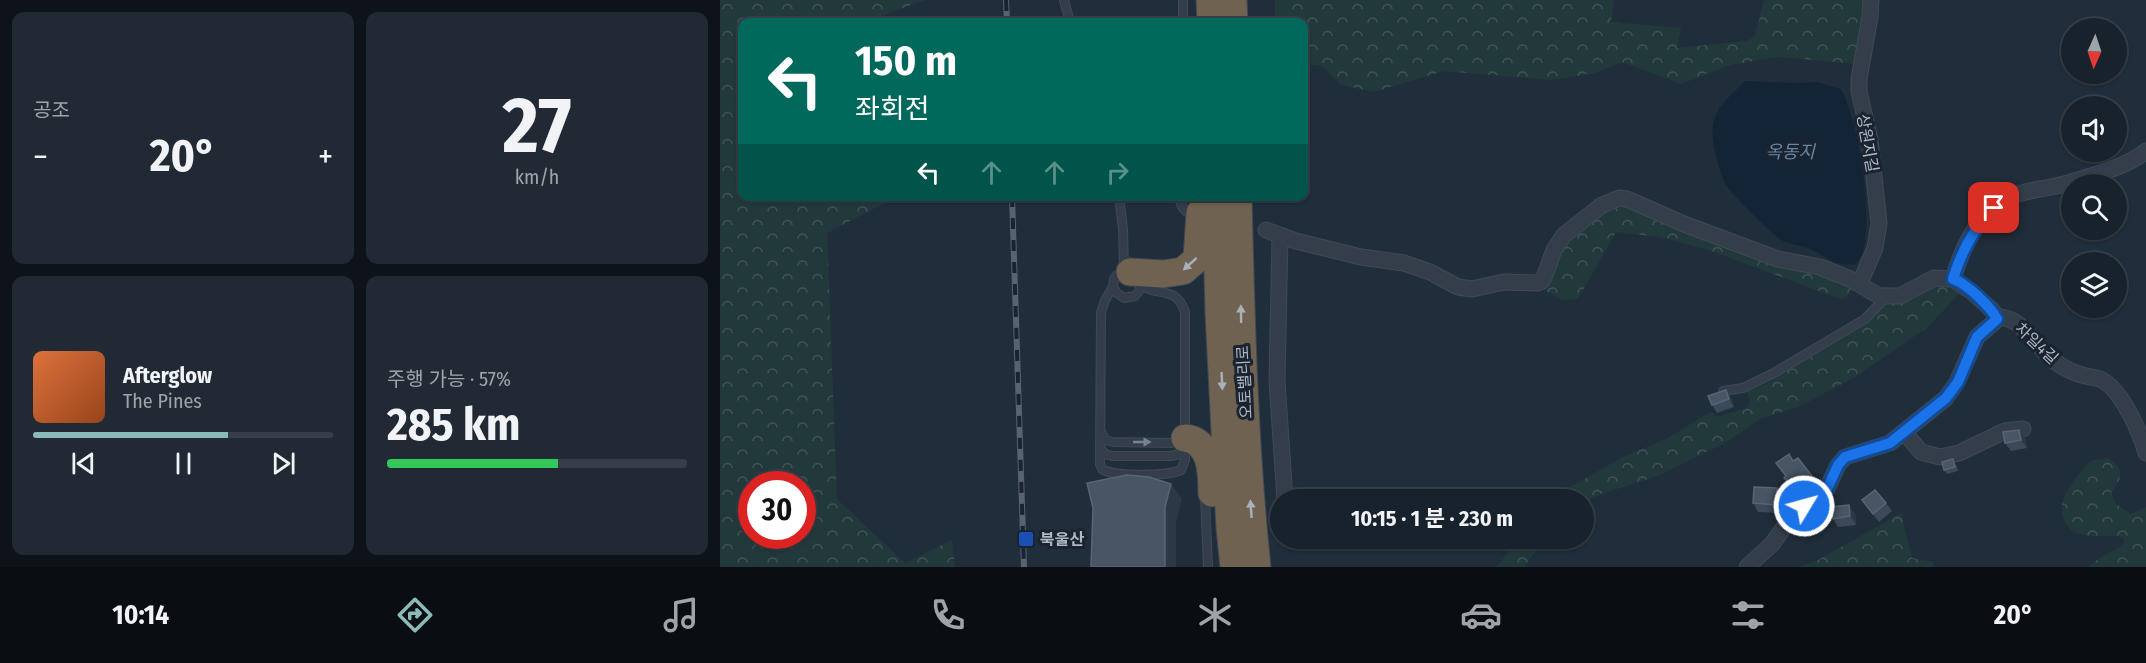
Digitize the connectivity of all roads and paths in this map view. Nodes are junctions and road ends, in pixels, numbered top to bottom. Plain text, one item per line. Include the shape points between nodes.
1 (1064, 0) edge
2 (1183, 0) edge
3 (1233, 0) edge
4 (1871, 0) edge
5 (1215, 16) edge
6 (1069, 18) edge
7 (1183, 18) edge
8 (2146, 151) edge
9 (1120, 201) edge
10 (1179, 201) edge
11 (1216, 201) edge
12 (1238, 201) edge
13 (1198, 207) edge
14 (1266, 230) dead end
15 (1280, 236) junction
16 (1127, 278) junction
17 (1953, 279) junction
18 (1860, 283) junction
19 (1886, 298) junction
20 (1997, 319) junction
21 (1723, 391) edge
22 (2023, 429) dead end
23 (1100, 430) junction
24 (1904, 432) junction
25 (1185, 442) junction
26 (1100, 448) junction
27 (2146, 453) edge
28 (1284, 489) edge
29 (1208, 567) edge
30 (1217, 567) edge
31 (1234, 567) edge
32 (1257, 567) edge
33 (1747, 567) edge

1 - 6 lane
2 - 7 lane
3 - 5 highway
4 - 18 street, 상원지길 via 1859,91 1870,140 1879,223 1875,248
8 - 17 street via 2113,169 2009,198 1982,220 1969,239
9 - 16 lane
10 - 13 lane via 1187,213
11 -> 31 highway, 오토밸리로
32 -> 12 highway, 오토밸리로 via 1241,339
13 -> 16 highway via 1197,259 1183,271
14 - 15 street
15 - 18 street via 1361,257 1404,263 1458,287 1537,283 1542,281 1564,236 1602,204 1619,198 1778,259 1820,267
15 - 28 street via 1277,381
16 - 23 lane via 1105,300 1101,313
16 - 25 lane via 1154,291 1172,294 1185,312
17 - 19 street via 1934,278 1900,297
17 - 20 street via 1993,311
18 - 19 street via 1873,294
19 - 21 lane via 1865,319 1784,368 1743,388
20 - 24 street, 차일4길 via 1977,337 1958,382 1946,398
20 - 27 street, 차일4길 via 2017,322 2046,355 2080,375 2107,384 2133,417
22 - 24 street via 1998,434 1959,453 1940,457 1921,452
23 -> 25 lane via 1105,440 1113,442
23 - 26 lane
24 - 33 street, 차일4길 via 1886,445 1845,457 1827,489 1795,512 1772,544
25 - 26 lane via 1180,454 1171,456 1112,456
25 - 26 lane via 1184,465 1170,474 1111,473 1102,469
25 - 29 lane via 1204,466
25 - 30 highway via 1193,439 1207,452

